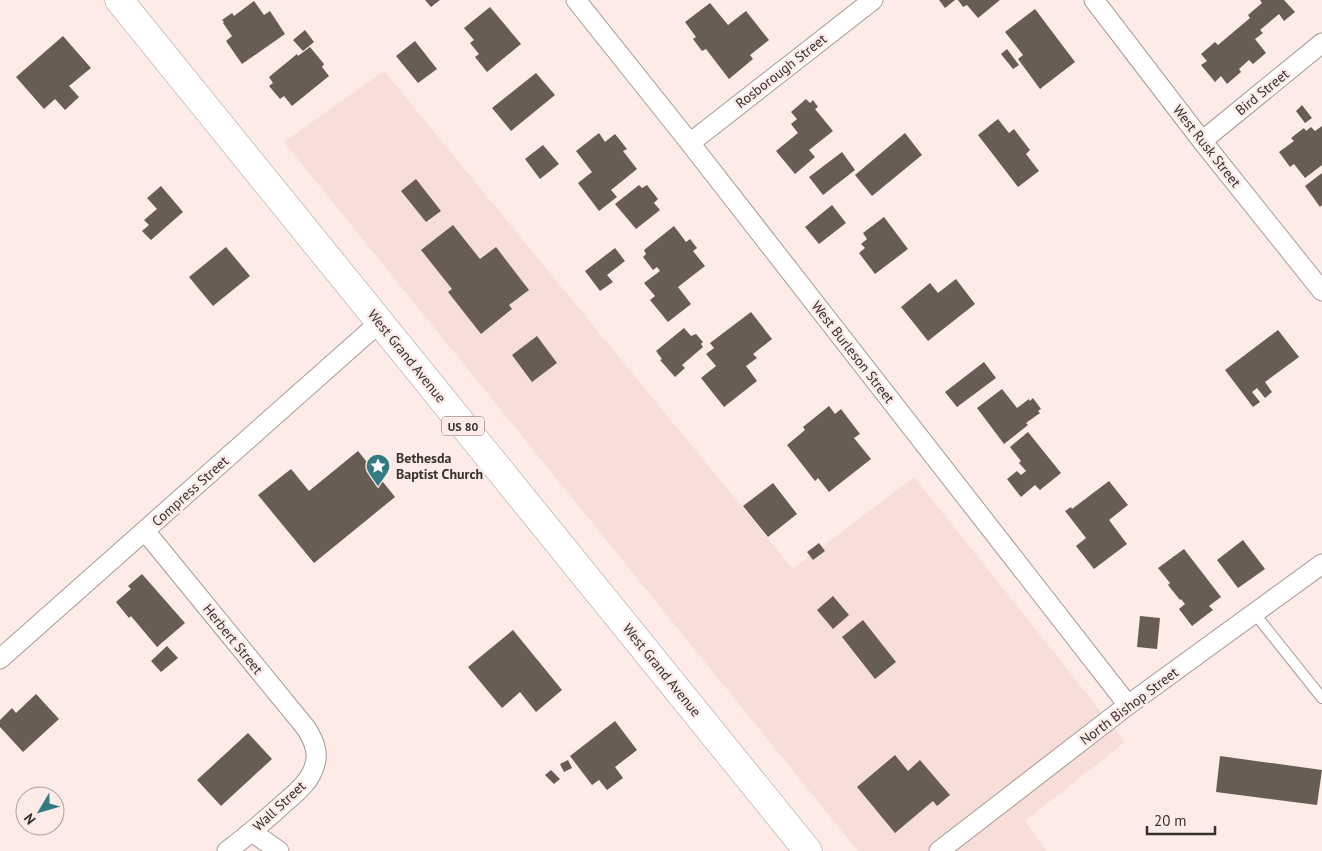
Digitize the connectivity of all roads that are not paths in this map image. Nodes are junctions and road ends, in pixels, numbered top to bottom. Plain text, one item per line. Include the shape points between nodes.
1 (119, 0) edge
2 (576, 0) edge
3 (873, 0) edge
4 (1094, 0) edge
5 (1322, 43) edge
6 (1202, 141) junction
7 (690, 143) junction
8 (1322, 291) edge
9 (380, 322) junction
10 (145, 531) junction
11 (1322, 564) edge
12 (1255, 614) junction
13 (0, 659) edge
14 (1322, 698) edge
15 (1128, 706) junction
16 (316, 751) joint
17 (252, 832) junction
18 (227, 851) edge
19 (279, 851) edge
20 (808, 851) edge
21 (939, 851) edge

1 - 9 highway, West Grand Avenue / US 80
2 - 7 street, West Burleson Street
3 - 7 street, Rosborough Street
4 - 6 street, West Rusk Street
5 - 6 street, Bird Street
6 - 8 street, West Rusk Street
7 - 15 street, West Burleson Street
9 - 10 street, Compress Street
9 - 20 highway, West Grand Avenue / US 80
10 - 13 street, Compress Street
10 - 16 street, Herbert Street via 306,728
11 - 12 street, North Bishop Street
12 - 14 lane
12 - 15 street, North Bishop Street
15 - 21 street, North Bishop Street
16 - 17 street, Wall Street via 311,775
17 - 18 street, Wall Street
17 - 19 street

